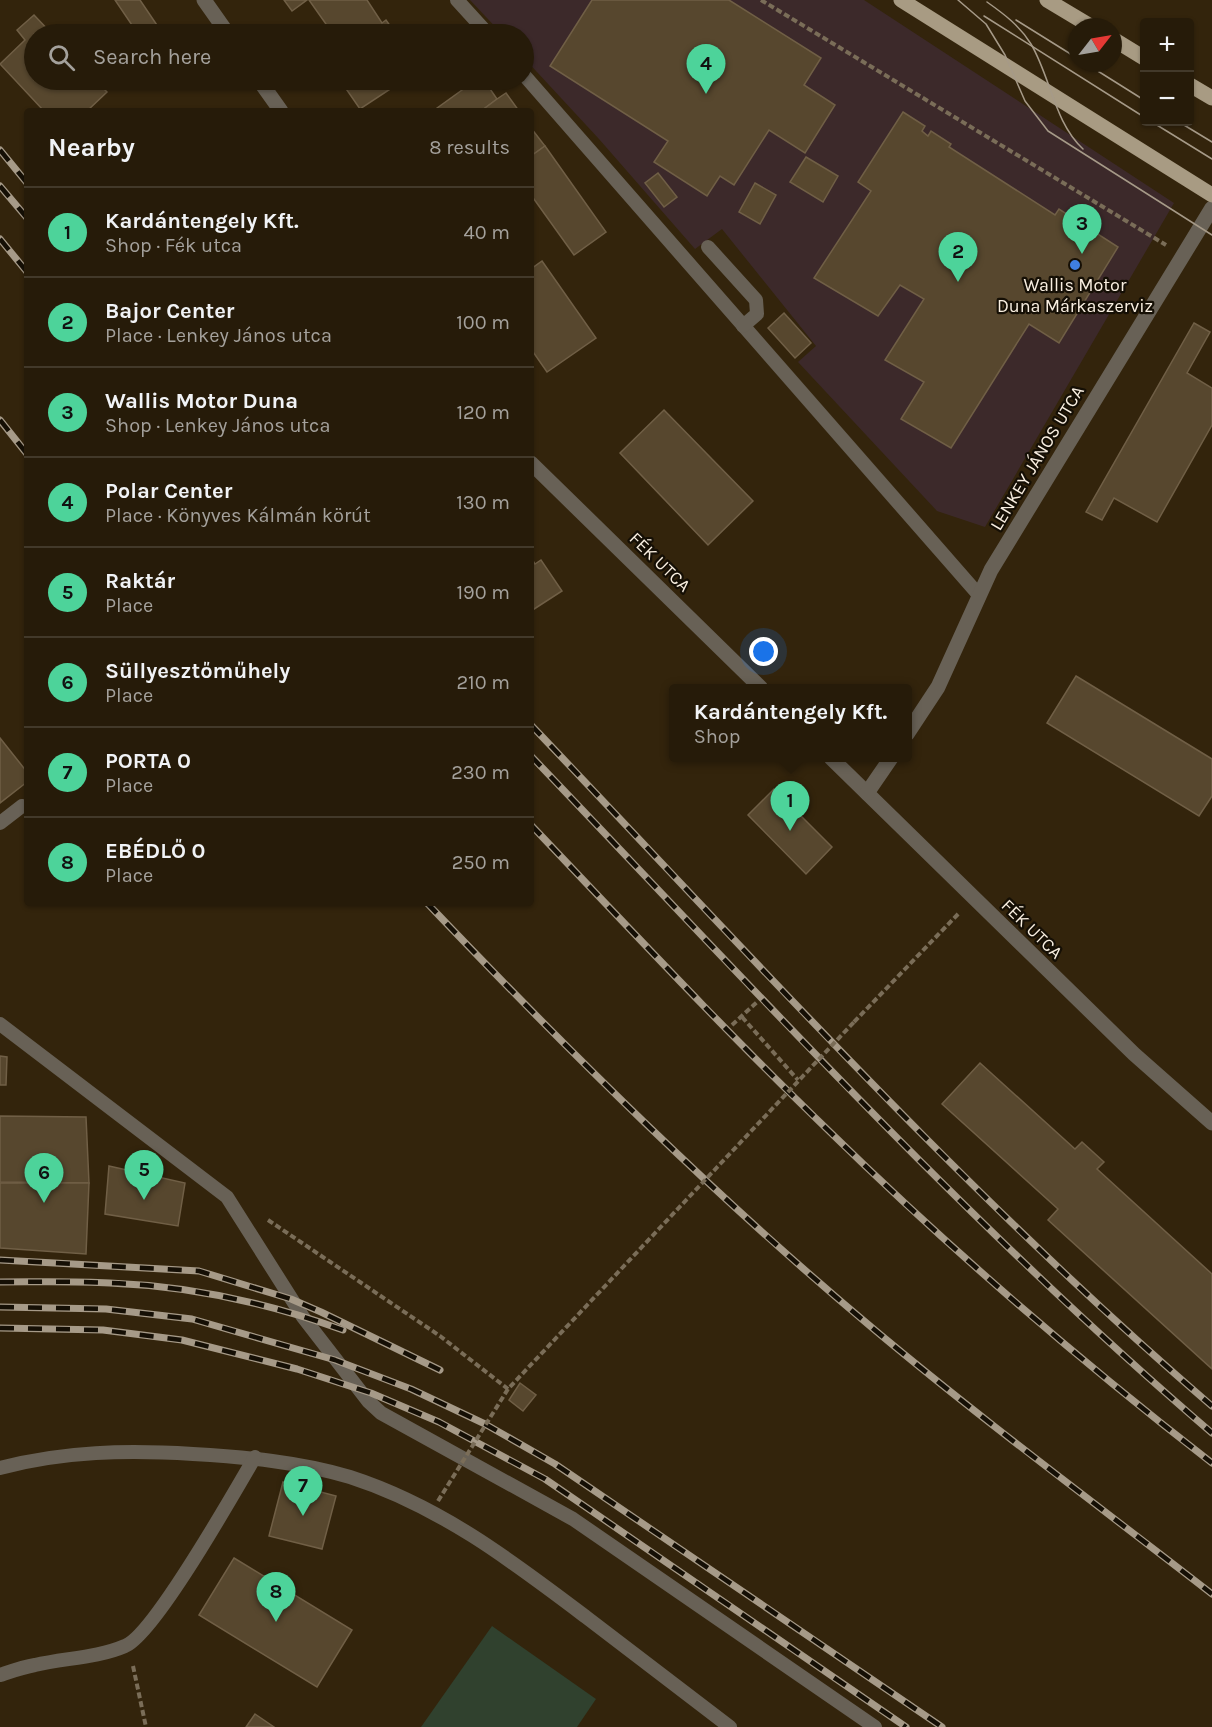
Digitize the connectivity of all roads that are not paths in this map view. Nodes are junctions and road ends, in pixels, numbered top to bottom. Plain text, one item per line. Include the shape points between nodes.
1 (204, 0) edge
2 (457, 0) edge
3 (901, 0) edge
4 (1047, 0) edge
5 (1077, 18) edge
6 (221, 24) edge
7 (479, 24) edge
8 (1122, 45) edge
9 (1140, 56) edge
10 (534, 86) edge
11 (1194, 87) edge
12 (266, 90) edge
13 (1212, 98) edge
14 (279, 108) edge
15 (1212, 195) edge
16 (1212, 208) edge
17 (708, 246) dead end
18 (743, 326) junction
19 (534, 466) edge
20 (978, 594) junction
21 (757, 684) edge
22 (912, 726) edge
23 (835, 762) edge
24 (888, 762) edge
25 (867, 793) junction
26 (22, 806) dead end
27 (0, 823) edge
28 (0, 1024) edge
29 (1212, 1123) edge
30 (255, 1457) junction
31 (0, 1468) edge
32 (0, 1675) edge
33 (730, 1727) edge
34 (875, 1727) edge

1 - 6 street
2 - 7 lane
3 - 15 main road
4 - 5 main road
8 - 9 main road
10 - 18 lane
11 - 13 main road
12 - 14 street
16 - 20 street, LENKEY JÁNOS UTCA
17 - 18 lane via 756,300 757,314
18 - 20 lane
19 - 21 street, FÉK UTCA
20 - 22 street, LENKEY JÁNOS UTCA via 938,687
23 - 25 street, FÉK UTCA
24 - 25 street
25 - 29 street, FÉK UTCA via 1134,1054
26 - 27 lane
28 - 34 lane via 227,1197 303,1317 381,1413 573,1519
30 - 31 lane via 90,1452
30 - 32 lane via 153,1619 128,1646
30 - 33 lane via 348,1477 409,1500 482,1539

